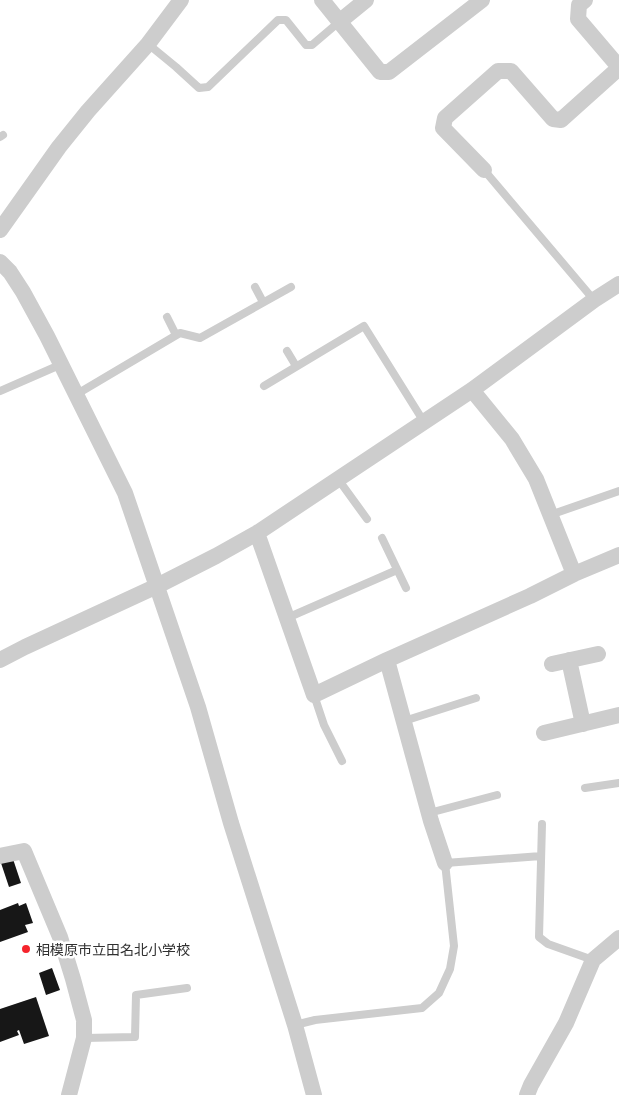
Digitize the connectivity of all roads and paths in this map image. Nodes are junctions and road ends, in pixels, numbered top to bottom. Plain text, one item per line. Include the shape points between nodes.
1 (181, 0) edge
2 (322, 0) edge
3 (366, 0) edge
4 (482, 0) edge
5 (585, 0) edge
6 (339, 22) junction
7 (148, 44) junction
8 (619, 67) edge
9 (484, 170) joint
10 (0, 230) edge
11 (0, 262) edge
12 (619, 284) edge
13 (255, 286) dead end
14 (291, 287) dead end
15 (594, 300) junction
16 (264, 302) junction
17 (167, 317) dead end
18 (176, 335) junction
19 (287, 351) dead end
20 (62, 364) junction
21 (296, 366) junction
22 (264, 386) dead end
23 (472, 390) junction
24 (0, 391) edge
25 (77, 394) junction
26 (424, 422) junction
27 (338, 479) junction
28 (619, 491) edge
29 (550, 515) junction
30 (367, 519) dead end
31 (257, 533) junction
32 (382, 538) dead end
33 (619, 555) edge
34 (397, 570) junction
35 (574, 574) junction
36 (157, 586) junction
37 (406, 588) dead end
38 (287, 618) junction
39 (598, 654) dead end
40 (0, 660) edge
41 (387, 660) junction
42 (569, 660) junction
43 (552, 664) dead end
44 (314, 695) junction
45 (476, 698) dead end
46 (619, 715) edge
47 (404, 721) junction
48 (583, 724) junction
49 (544, 732) dead end
50 (342, 761) dead end
51 (619, 783) edge
52 (585, 788) dead end
53 (496, 795) dead end
54 (429, 813) junction
55 (542, 824) dead end
56 (0, 856) edge
57 (541, 856) junction
58 (445, 863) junction
59 (619, 938) edge
60 (593, 960) junction
61 (187, 988) dead end
62 (295, 1024) junction
63 (84, 1038) junction
64 (69, 1095) edge
65 (314, 1095) edge
66 (528, 1095) edge

1 - 7 street
2 - 6 street
3 - 6 street
4 - 6 street via 390,72 380,72
5 - 8 street via 579,5 578,19
6 - 7 lane via 312,45 306,45 286,20 278,20 208,87 199,88
7 - 10 street via 83,118
8 - 9 street via 562,120 553,119 511,71 498,71 445,118 443,128
9 - 15 lane
11 - 20 street via 23,292
12 - 15 street
13 - 16 lane
14 - 16 lane
15 - 23 street
16 - 18 lane via 200,338
17 - 18 lane
18 - 25 lane
19 - 21 lane
20 - 24 lane
20 - 25 street
21 - 22 lane
21 - 26 lane via 364,326
23 - 26 street
23 - 29 street via 512,439 536,479
25 - 36 street via 125,492
26 - 27 street
27 - 30 lane
27 - 31 street
28 - 29 lane
29 - 35 street
31 - 36 street
31 - 38 street
32 - 34 lane
33 - 35 street
34 - 37 lane
34 - 38 lane
35 - 41 street
36 - 40 street
36 - 62 street via 198,706 231,823
38 - 44 street
39 - 42 street
41 - 44 street
41 - 47 street
42 - 43 street
42 - 48 street
44 - 50 lane via 324,725
45 - 47 lane
46 - 48 street
47 - 54 street
48 - 49 street
51 - 52 lane
53 - 54 lane
54 - 58 street
55 - 57 lane
56 - 63 street via 24,851 60,937 84,1020
57 - 58 lane
57 - 60 lane via 540,937 548,944
58 - 62 lane via 454,946 450,969 439,993 422,1008
59 - 60 street
60 - 66 street via 566,1023
61 - 63 lane via 136,995 135,1037
62 - 65 street
63 - 64 street

